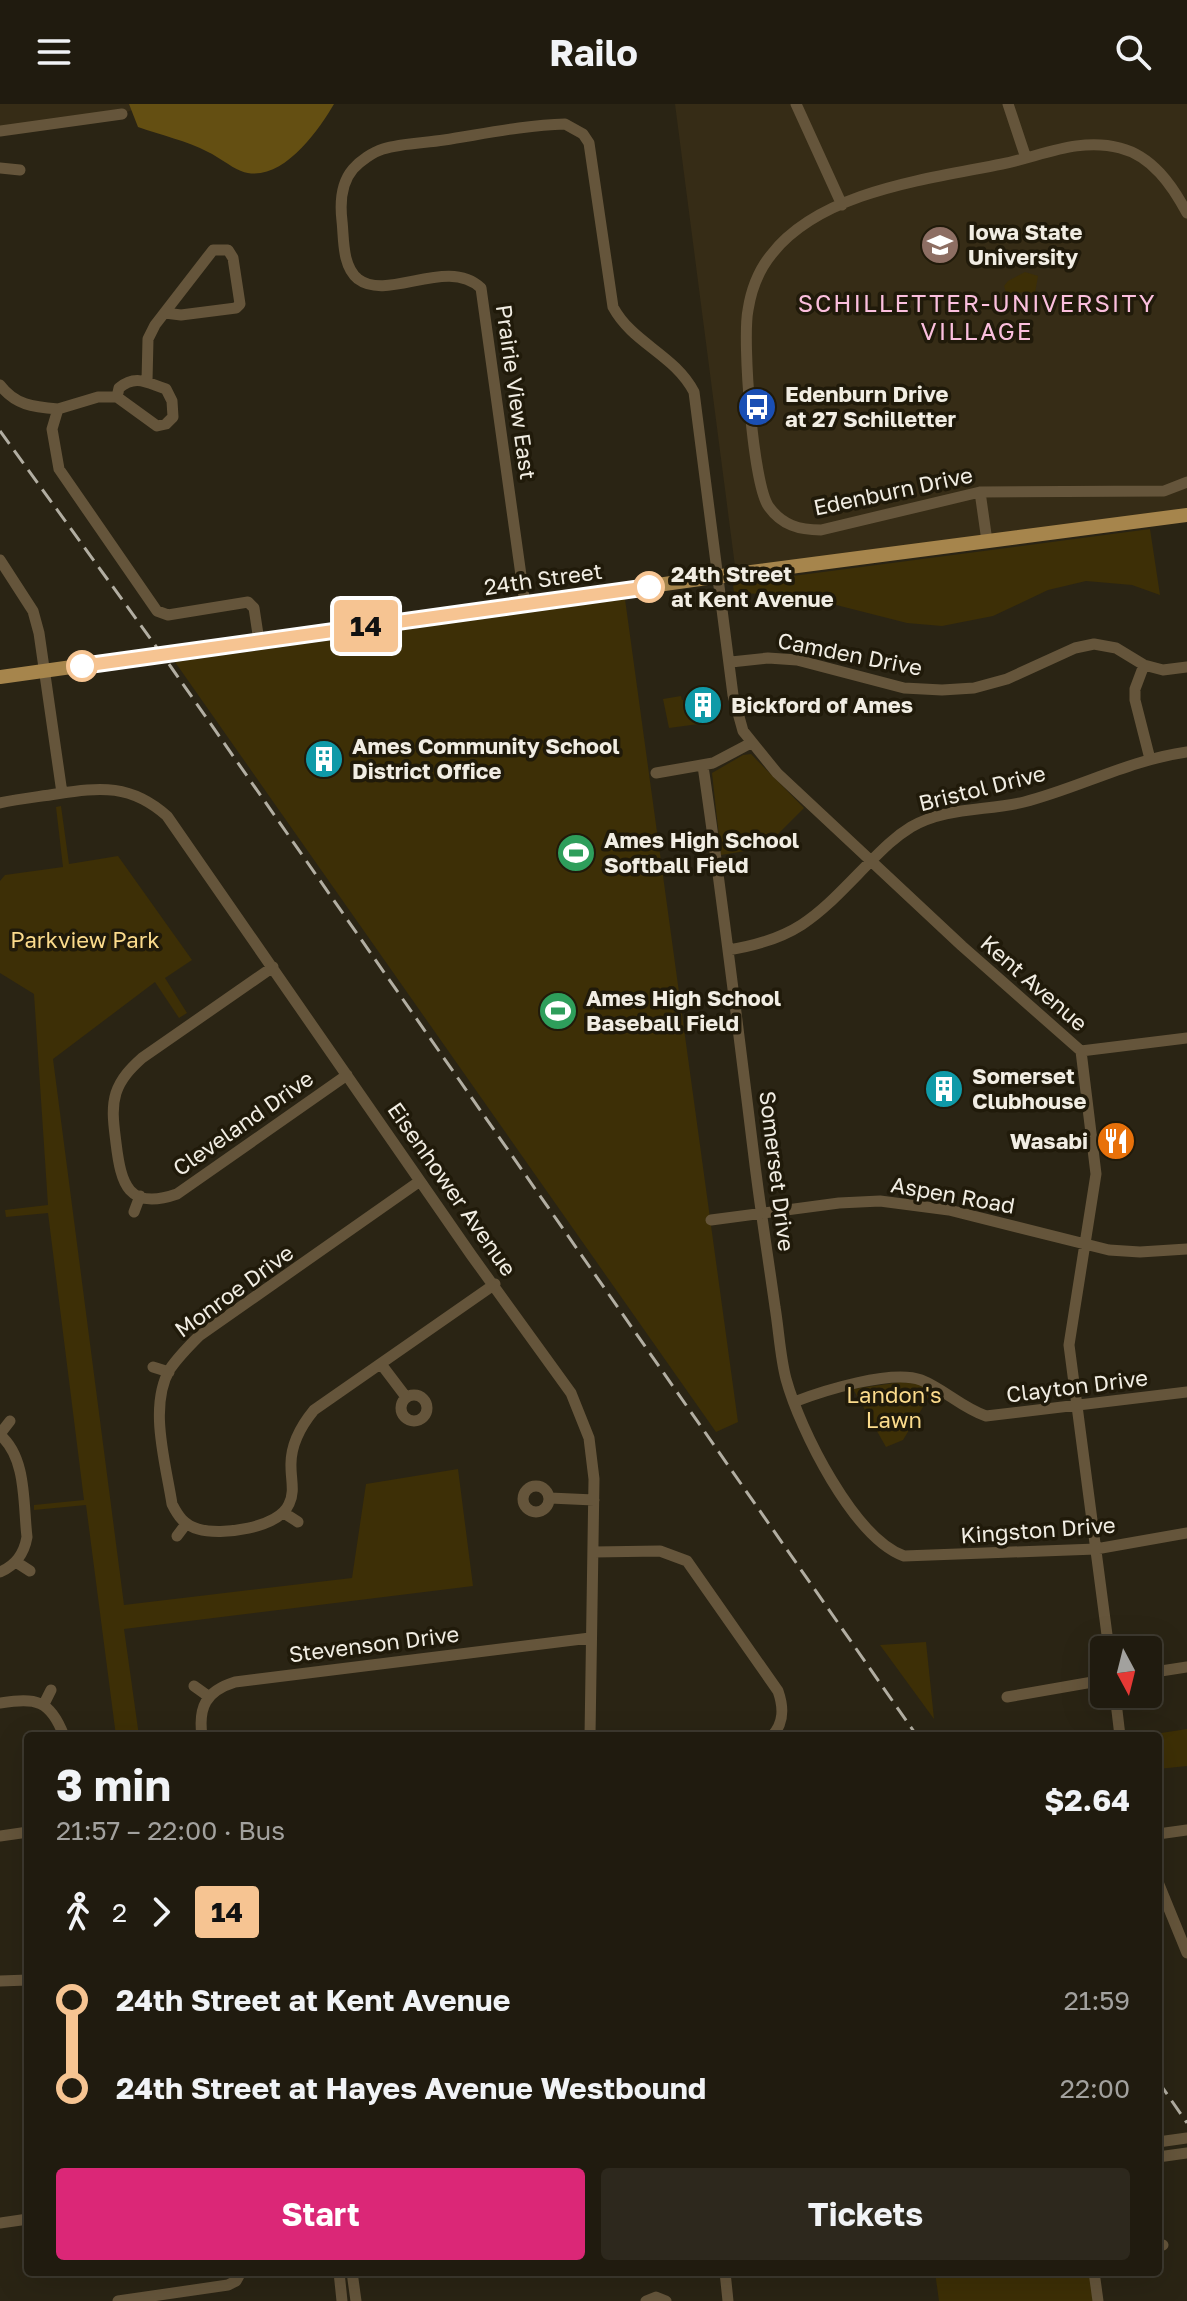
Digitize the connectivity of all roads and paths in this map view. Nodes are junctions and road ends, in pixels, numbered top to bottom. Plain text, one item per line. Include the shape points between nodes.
1 (796, 104) edge
2 (1008, 104) edge
3 (122, 114) dead end
4 (0, 131) edge
5 (1026, 158) junction
6 (0, 168) edge
7 (20, 170) dead end
8 (842, 205) junction
9 (341, 211) joint
10 (1187, 213) edge
11 (165, 313) junction
12 (147, 381) junction
13 (0, 385) edge
14 (117, 397) junction
15 (58, 409) junction
16 (1187, 482) edge
17 (980, 492) junction
18 (1187, 515) edge
19 (987, 541) junction
20 (0, 560) edge
21 (718, 577) junction
22 (525, 604) junction
23 (259, 641) junction
24 (731, 662) junction
25 (1144, 665) junction
26 (1187, 667) edge
27 (44, 671) junction
28 (0, 677) edge
29 (751, 743) junction
30 (1187, 752) edge
31 (1150, 759) junction
32 (703, 766) junction
33 (656, 773) dead end
34 (62, 793) junction
35 (0, 803) edge
36 (870, 862) junction
37 (728, 950) junction
38 (273, 967) junction
39 (1187, 1038) edge
40 (1081, 1051) junction
41 (347, 1075) junction
42 (420, 1181) junction
43 (140, 1196) junction
44 (134, 1212) dead end
45 (761, 1214) junction
46 (711, 1220) dead end
47 (1085, 1246) junction
48 (1187, 1249) edge
49 (495, 1284) junction
50 (381, 1364) junction
51 (153, 1367) dead end
52 (169, 1372) junction
53 (1187, 1392) edge
54 (406, 1397) dead end
55 (794, 1402) junction
56 (1077, 1406) junction
57 (10, 1421) dead end
58 (0, 1434) edge
59 (550, 1498) dead end
60 (594, 1500) junction
61 (284, 1513) junction
62 (298, 1522) dead end
63 (186, 1524) junction
64 (1187, 1533) edge
65 (177, 1536) dead end
66 (1096, 1549) junction
67 (891, 1551) joint
68 (594, 1552) junction
69 (16, 1562) junction
70 (30, 1571) dead end
71 (0, 1572) edge
72 (1107, 1636) edge
73 (590, 1638) junction
74 (1187, 1667) edge
75 (1162, 1671) edge
76 (1090, 1682) edge
77 (194, 1686) dead end
78 (51, 1690) dead end
79 (208, 1696) junction
80 (1007, 1697) dead end
81 (0, 1703) edge
82 (44, 1704) junction
83 (1117, 1708) edge
84 (62, 1732) edge
85 (202, 1732) edge
86 (590, 1732) edge
87 (775, 1732) edge
88 (1120, 1732) edge
89 (1187, 1830) edge
90 (24, 1833) edge
91 (1162, 1833) edge
92 (0, 1836) edge
93 (1162, 1892) edge
94 (1187, 1953) edge
95 (24, 1980) edge
96 (0, 1981) edge
97 (1187, 2138) edge
98 (1162, 2141) edge
99 (1187, 2153) edge
100 (1162, 2156) edge
101 (24, 2220) edge
102 (0, 2223) edge
103 (239, 2276) edge
104 (339, 2276) edge
105 (353, 2276) edge
106 (725, 2276) edge
107 (1095, 2276) edge
108 (118, 2301) edge
109 (342, 2301) edge
110 (356, 2301) edge
111 (646, 2301) edge
112 (666, 2301) edge
113 (728, 2301) edge
114 (1098, 2301) edge

1 - 8 street
2 - 5 street
3 - 4 street
5 - 8 street, Edenburn Drive via 925,177
5 - 10 street, Edenburn Drive via 1079,144 1128,150 1165,178
6 - 7 street
8 - 17 street, Edenburn Drive via 787,236 760,272 748,310 745,356 763,498 789,526 821,530
9 - 21 street, Kent Avenue via 347,178 383,149 555,124 583,134 592,156 613,307 623,325 686,376 694,392
9 - 22 street, Prairie View East via 347,263 359,280 385,284 458,275 481,288
11 - 11 street via 213,250 228,250 240,304
11 - 12 street via 148,339
12 - 14 street via 127,381
12 - 14 street via 166,389 172,401 173,417 166,424 157,426
13 - 15 street via 21,404
14 - 15 street
15 - 23 street via 52,429 59,469 157,611 168,615 248,602 254,608
16 - 17 street, Edenburn Drive via 1164,491
17 - 19 street
18 - 19 main road, 24th Street
19 - 21 main road, 24th Street
20 - 27 street via 33,611
21 - 22 main road, 24th Street
21 - 24 street, Kent Avenue
22 - 23 main road, 24th Street
23 - 27 main road, 24th Street
24 - 25 street, Camden Drive via 797,660 904,688 942,690 1007,679 1094,644 1116,648
24 - 29 street, Kent Avenue via 736,704
25 - 26 street, Camden Drive via 1163,670
25 - 31 street via 1135,700
27 - 28 main road, 24th Street
27 - 34 street
29 - 32 street
29 - 36 street, Kent Avenue
30 - 31 street, Bristol Drive
31 - 36 street, Bristol Drive via 1027,801 933,818 910,827
32 - 33 street
32 - 37 street, Somerset Drive
34 - 35 street, Eisenhower Avenue
34 - 38 street, Eisenhower Avenue via 106,788 154,804
36 - 37 street, Bristol Drive via 798,929
36 - 40 street, Kent Avenue
37 - 45 street, Somerset Drive
38 - 41 street, Eisenhower Avenue
38 - 43 street via 142,1058 122,1081 113,1117 119,1171 126,1186
39 - 40 street
40 - 47 street, Kent Avenue via 1096,1174
41 - 42 street, Eisenhower Avenue
41 - 43 street, Cleveland Drive via 177,1194
42 - 49 street, Eisenhower Avenue
42 - 52 street, Monroe Drive via 199,1336
43 - 44 street
45 - 46 street, Aspen Road
45 - 47 street, Aspen Road via 880,1201 949,1210
45 - 55 street, Somerset Drive via 785,1377
47 - 48 street, Aspen Road via 1140,1252
47 - 56 street, Kent Avenue via 1069,1345
49 - 50 street
49 - 60 street, Eisenhower Avenue via 571,1393 592,1457
50 - 54 street
50 - 61 street via 303,1423 293,1445 293,1489
51 - 52 street
52 - 63 street, Monroe Drive via 161,1425 172,1504
53 - 56 street, Clayton Drive
55 - 56 street, Clayton Drive via 835,1388 904,1377 920,1379 986,1416
55 - 67 street, Somerset Drive via 825,1469 856,1515
56 - 66 street, Kent Avenue
57 - 58 street
58 - 69 street via 18,1463 27,1537
59 - 60 street
60 - 68 street, Eisenhower Avenue
61 - 62 street
61 - 63 street via 260,1526 212,1531
63 - 65 street
64 - 66 street, Kingston Drive
66 - 67 street, Kingston Drive via 922,1557
66 - 72 street, Kent Avenue
68 - 73 street, Eisenhower Avenue
68 - 87 street via 660,1551 679,1556 693,1568 778,1691 782,1713
69 - 70 street
69 - 71 street
73 - 79 street, Stevenson Drive via 235,1682
73 - 86 street, Eisenhower Avenue
74 - 75 street
76 - 80 street
77 - 79 street
78 - 82 street
79 - 85 street via 202,1705
81 - 82 street
82 - 84 street
83 - 88 street
89 - 91 street
90 - 92 street
93 - 94 street
95 - 96 street
97 - 98 street
99 - 100 street
101 - 102 street
103 - 108 street via 228,2285
104 - 109 street
105 - 110 street
106 - 113 street
107 - 114 street
111 - 112 street

